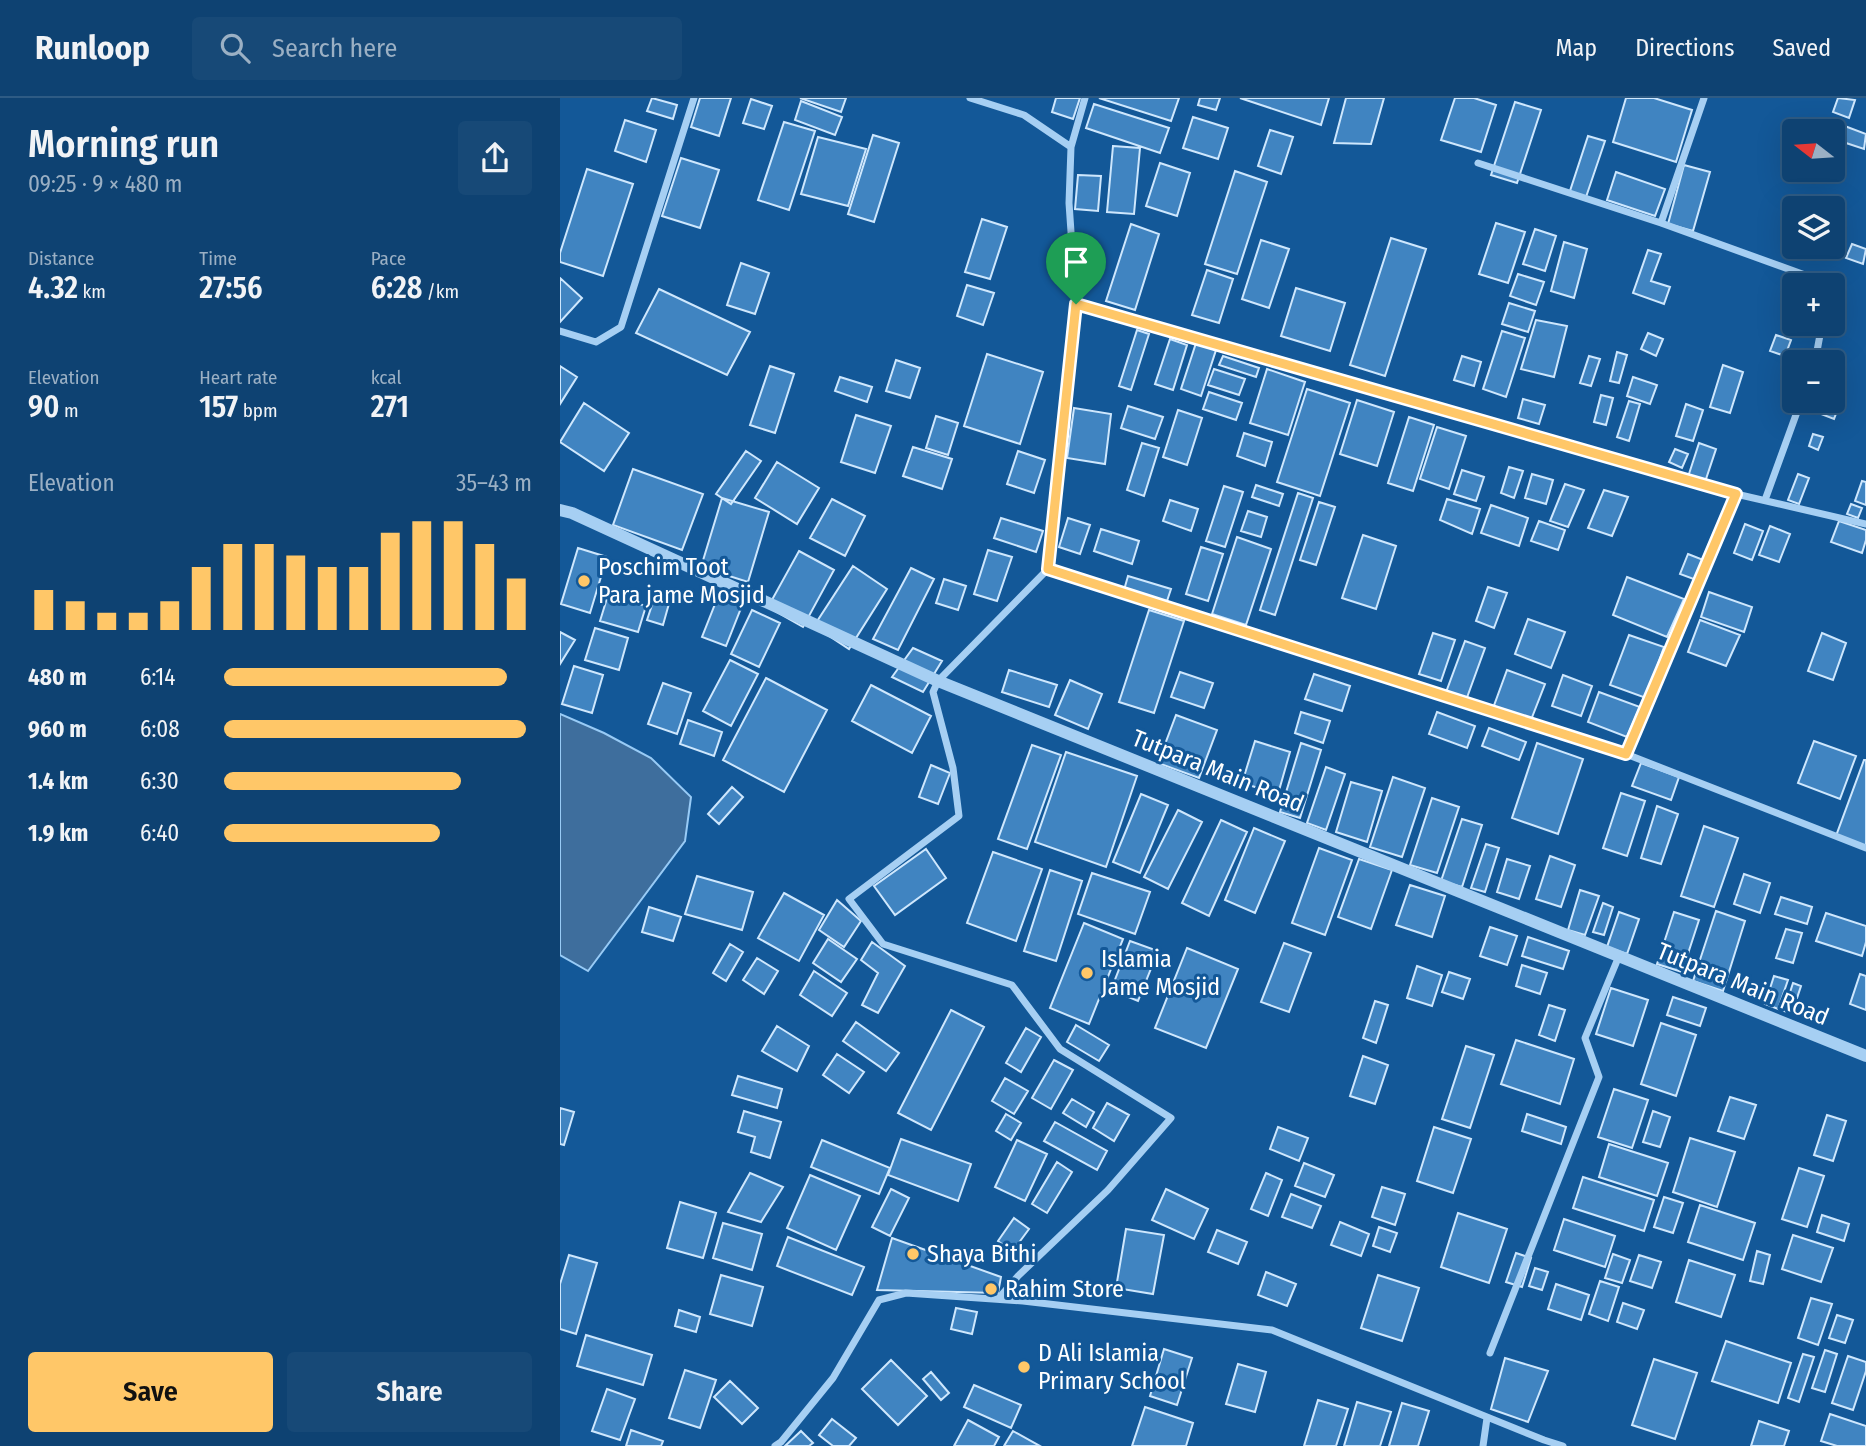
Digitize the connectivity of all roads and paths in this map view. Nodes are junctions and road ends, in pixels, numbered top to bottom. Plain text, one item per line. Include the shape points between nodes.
1 (694, 98) edge
2 (970, 98) edge
3 (1085, 98) edge
4 (1704, 98) edge
5 (1070, 147) junction
6 (1478, 163) dead end
7 (1661, 223) junction
8 (1799, 273) edge
9 (1076, 304) junction
10 (560, 331) edge
11 (1797, 413) edge
12 (1736, 494) junction
13 (1765, 500) junction
14 (560, 510) edge
15 (1866, 524) edge
16 (1048, 569) junction
17 (936, 686) junction
18 (1626, 754) junction
19 (1866, 848) edge
20 (1619, 956) junction
21 (1866, 1056) edge
22 (998, 1299) junction
23 (1490, 1353) dead end
24 (1487, 1418) junction
25 (775, 1446) edge
26 (1483, 1446) edge
27 (1563, 1446) edge

1 - 10 street via 621,327 596,342
2 - 5 street via 1024,115
3 - 5 street
4 - 7 street
5 - 9 street
6 - 7 street
7 - 8 street
9 - 12 street
9 - 16 street
11 - 13 street
12 - 13 street
12 - 18 street
13 - 15 street
14 - 17 street, Tutpara Main Road
16 - 17 street
16 - 18 street
17 - 20 street, Tutpara Main Road
17 - 22 street via 959,816 849,898 883,944 1012,985 1059,1049 1171,1118 1108,1190
18 - 19 street
20 - 21 street, Tutpara Main Road
20 - 23 street via 1585,1038 1599,1077
22 - 24 street via 1272,1330
22 - 25 street via 906,1293 879,1300 833,1378
24 - 26 street
24 - 27 street

